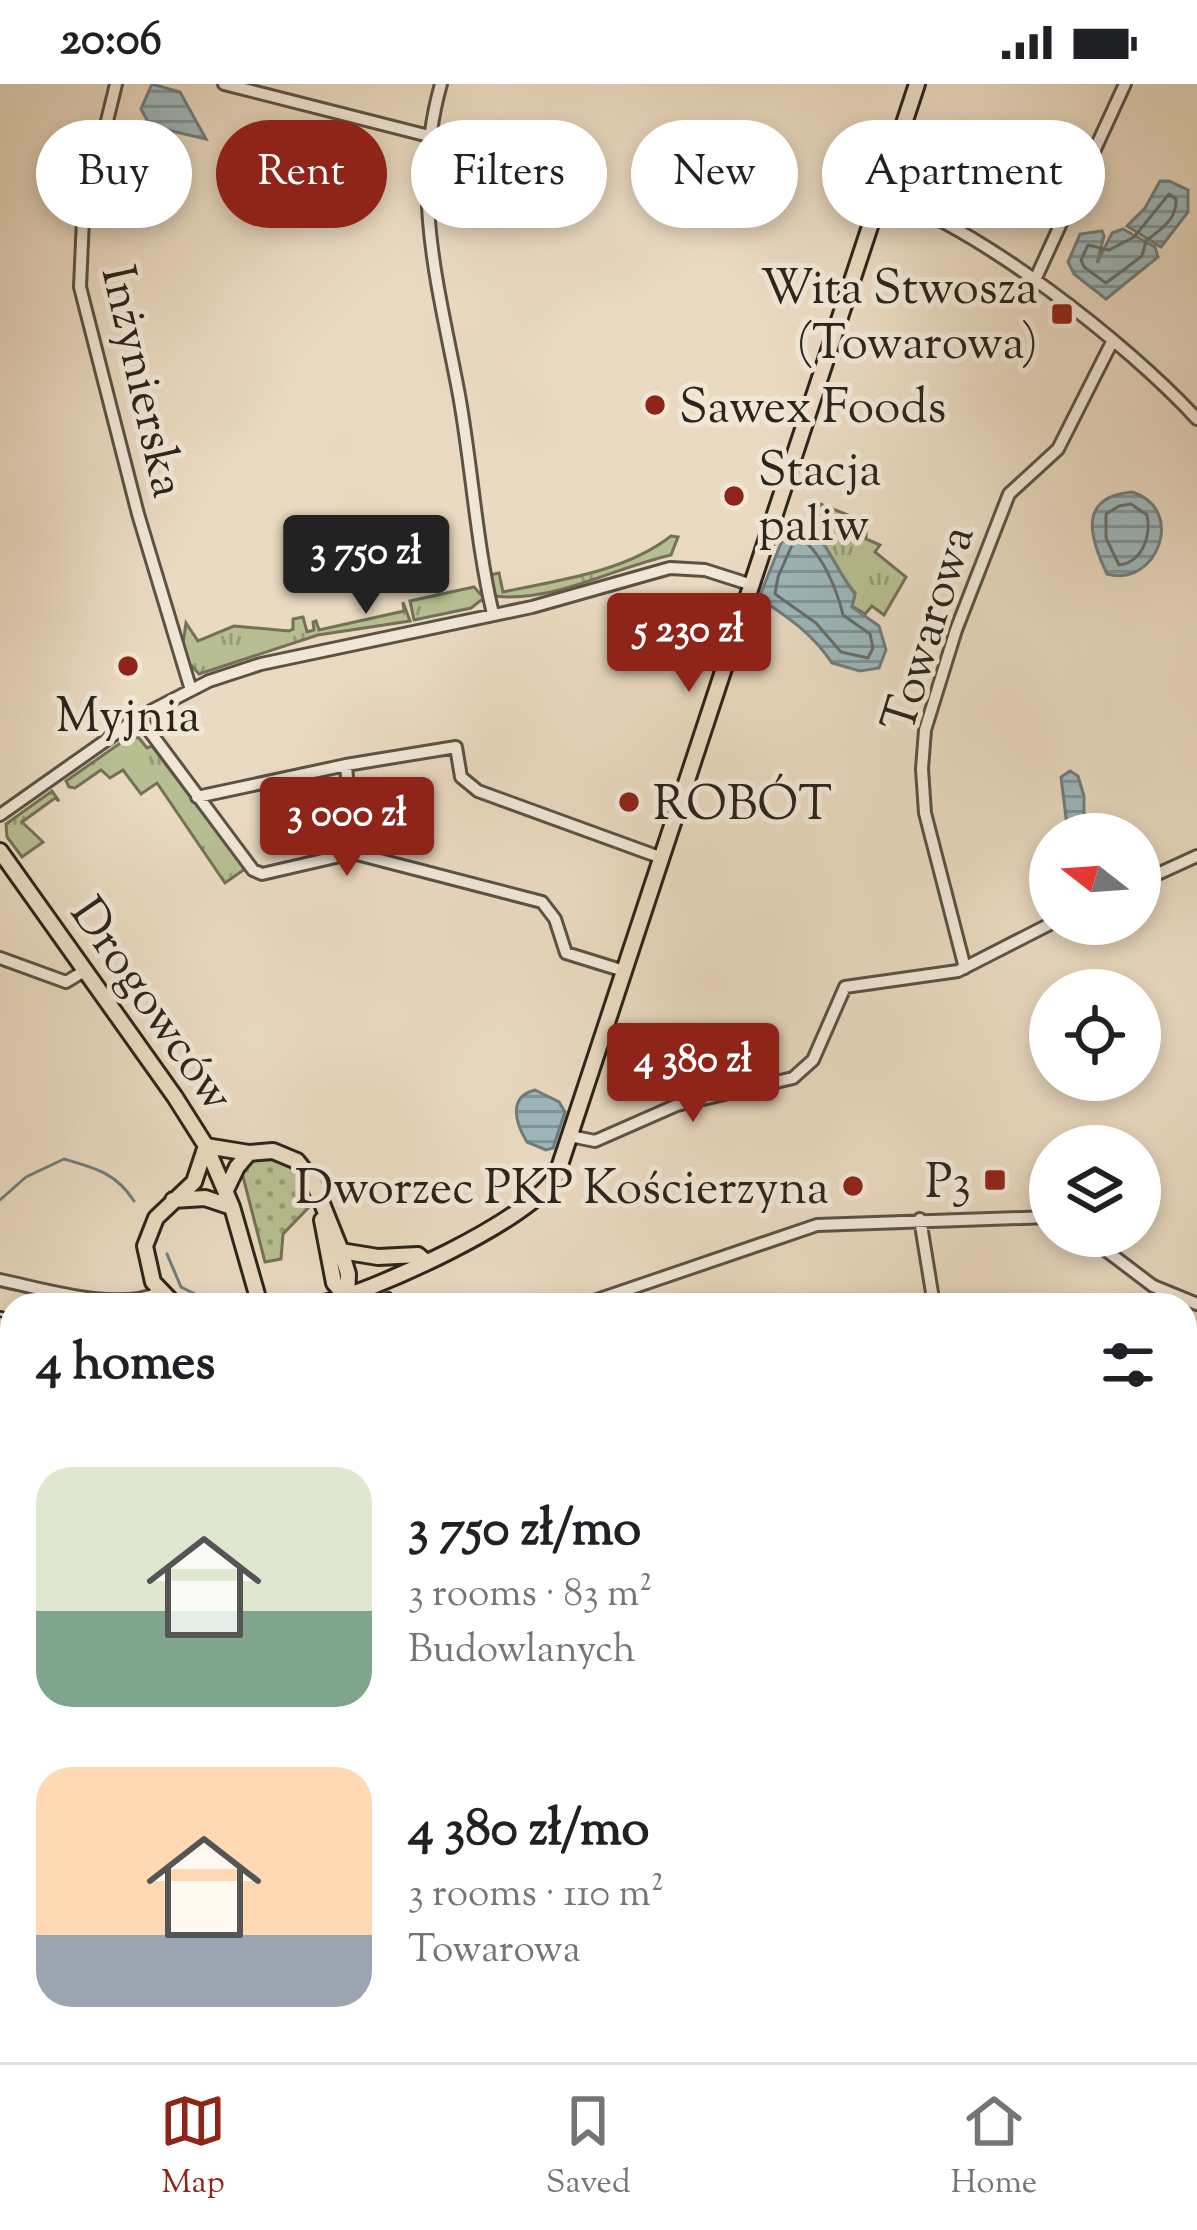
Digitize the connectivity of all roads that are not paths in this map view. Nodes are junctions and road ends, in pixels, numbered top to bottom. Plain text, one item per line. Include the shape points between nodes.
1 (116, 84) edge
2 (224, 84) edge
3 (441, 84) edge
4 (916, 84) edge
5 (1126, 84) edge
6 (433, 120) edge
7 (905, 120) edge
8 (411, 131) edge
9 (432, 228) edge
10 (870, 228) edge
11 (953, 228) edge
12 (1034, 282) junction
13 (1112, 342) junction
14 (1197, 419) edge
15 (752, 584) junction
16 (493, 614) junction
17 (191, 690) junction
18 (139, 716) junction
19 (346, 765) junction
20 (197, 796) junction
21 (0, 815) edge
22 (0, 851) edge
23 (353, 853) junction
24 (1197, 856) edge
25 (662, 857) junction
26 (1161, 872) edge
27 (1029, 935) edge
28 (0, 958) edge
29 (965, 968) junction
30 (86, 970) junction
31 (625, 970) junction
32 (570, 1136) junction
33 (206, 1146) junction
34 (249, 1153) junction
35 (226, 1190) junction
36 (173, 1200) junction
37 (321, 1204) junction
38 (232, 1207) junction
39 (1029, 1217) edge
40 (920, 1219) junction
41 (341, 1251) junction
42 (1115, 1257) edge
43 (426, 1262) junction
44 (0, 1280) edge
45 (160, 1292) edge
46 (71, 1293) edge
47 (257, 1293) edge
48 (343, 1293) edge
49 (347, 1293) edge
50 (358, 1293) edge
51 (617, 1293) edge
52 (932, 1293) edge
53 (1170, 1293) edge

1 - 17 street, Inżynierska via 83,219 80,287
2 - 8 street
3 - 6 street
4 - 7 main road
5 - 12 street
9 - 16 street via 433,278
10 - 15 main road
11 - 12 street
12 - 13 street
13 - 14 street
13 - 29 street, Towarowa via 1058,449 1009,494 925,730 925,813
15 - 16 street via 670,568
15 - 25 main road
16 - 17 street via 261,664
17 - 18 street
18 - 20 street
18 - 21 street
19 - 20 street
19 - 23 street
19 - 25 street via 455,747 461,776 478,791
20 - 23 street via 262,874
22 - 30 main road, Drogowców
23 - 31 street via 542,902 566,953
24 - 26 street
25 - 31 main road
27 - 29 street
28 - 30 street via 66,982
29 - 32 street via 844,987 813,1060 793,1078 676,1105 595,1141
30 - 33 main road, Drogowców
31 - 32 main road
32 - 43 main road via 536,1201
33 - 34 main road
33 - 35 main road, Drogowców
33 - 36 main road via 194,1182
34 - 35 main road
34 - 37 main road via 297,1161
35 - 38 main road, Drogowców
36 - 38 main road
36 - 45 main road via 155,1218 145,1246
37 - 41 main road
37 - 48 main road via 334,1283
38 - 47 main road, Drogowców
39 - 40 street
40 - 51 street via 817,1225
40 - 52 street
41 - 43 main road
41 - 49 main road
42 - 53 street
43 - 50 main road
44 - 46 street

